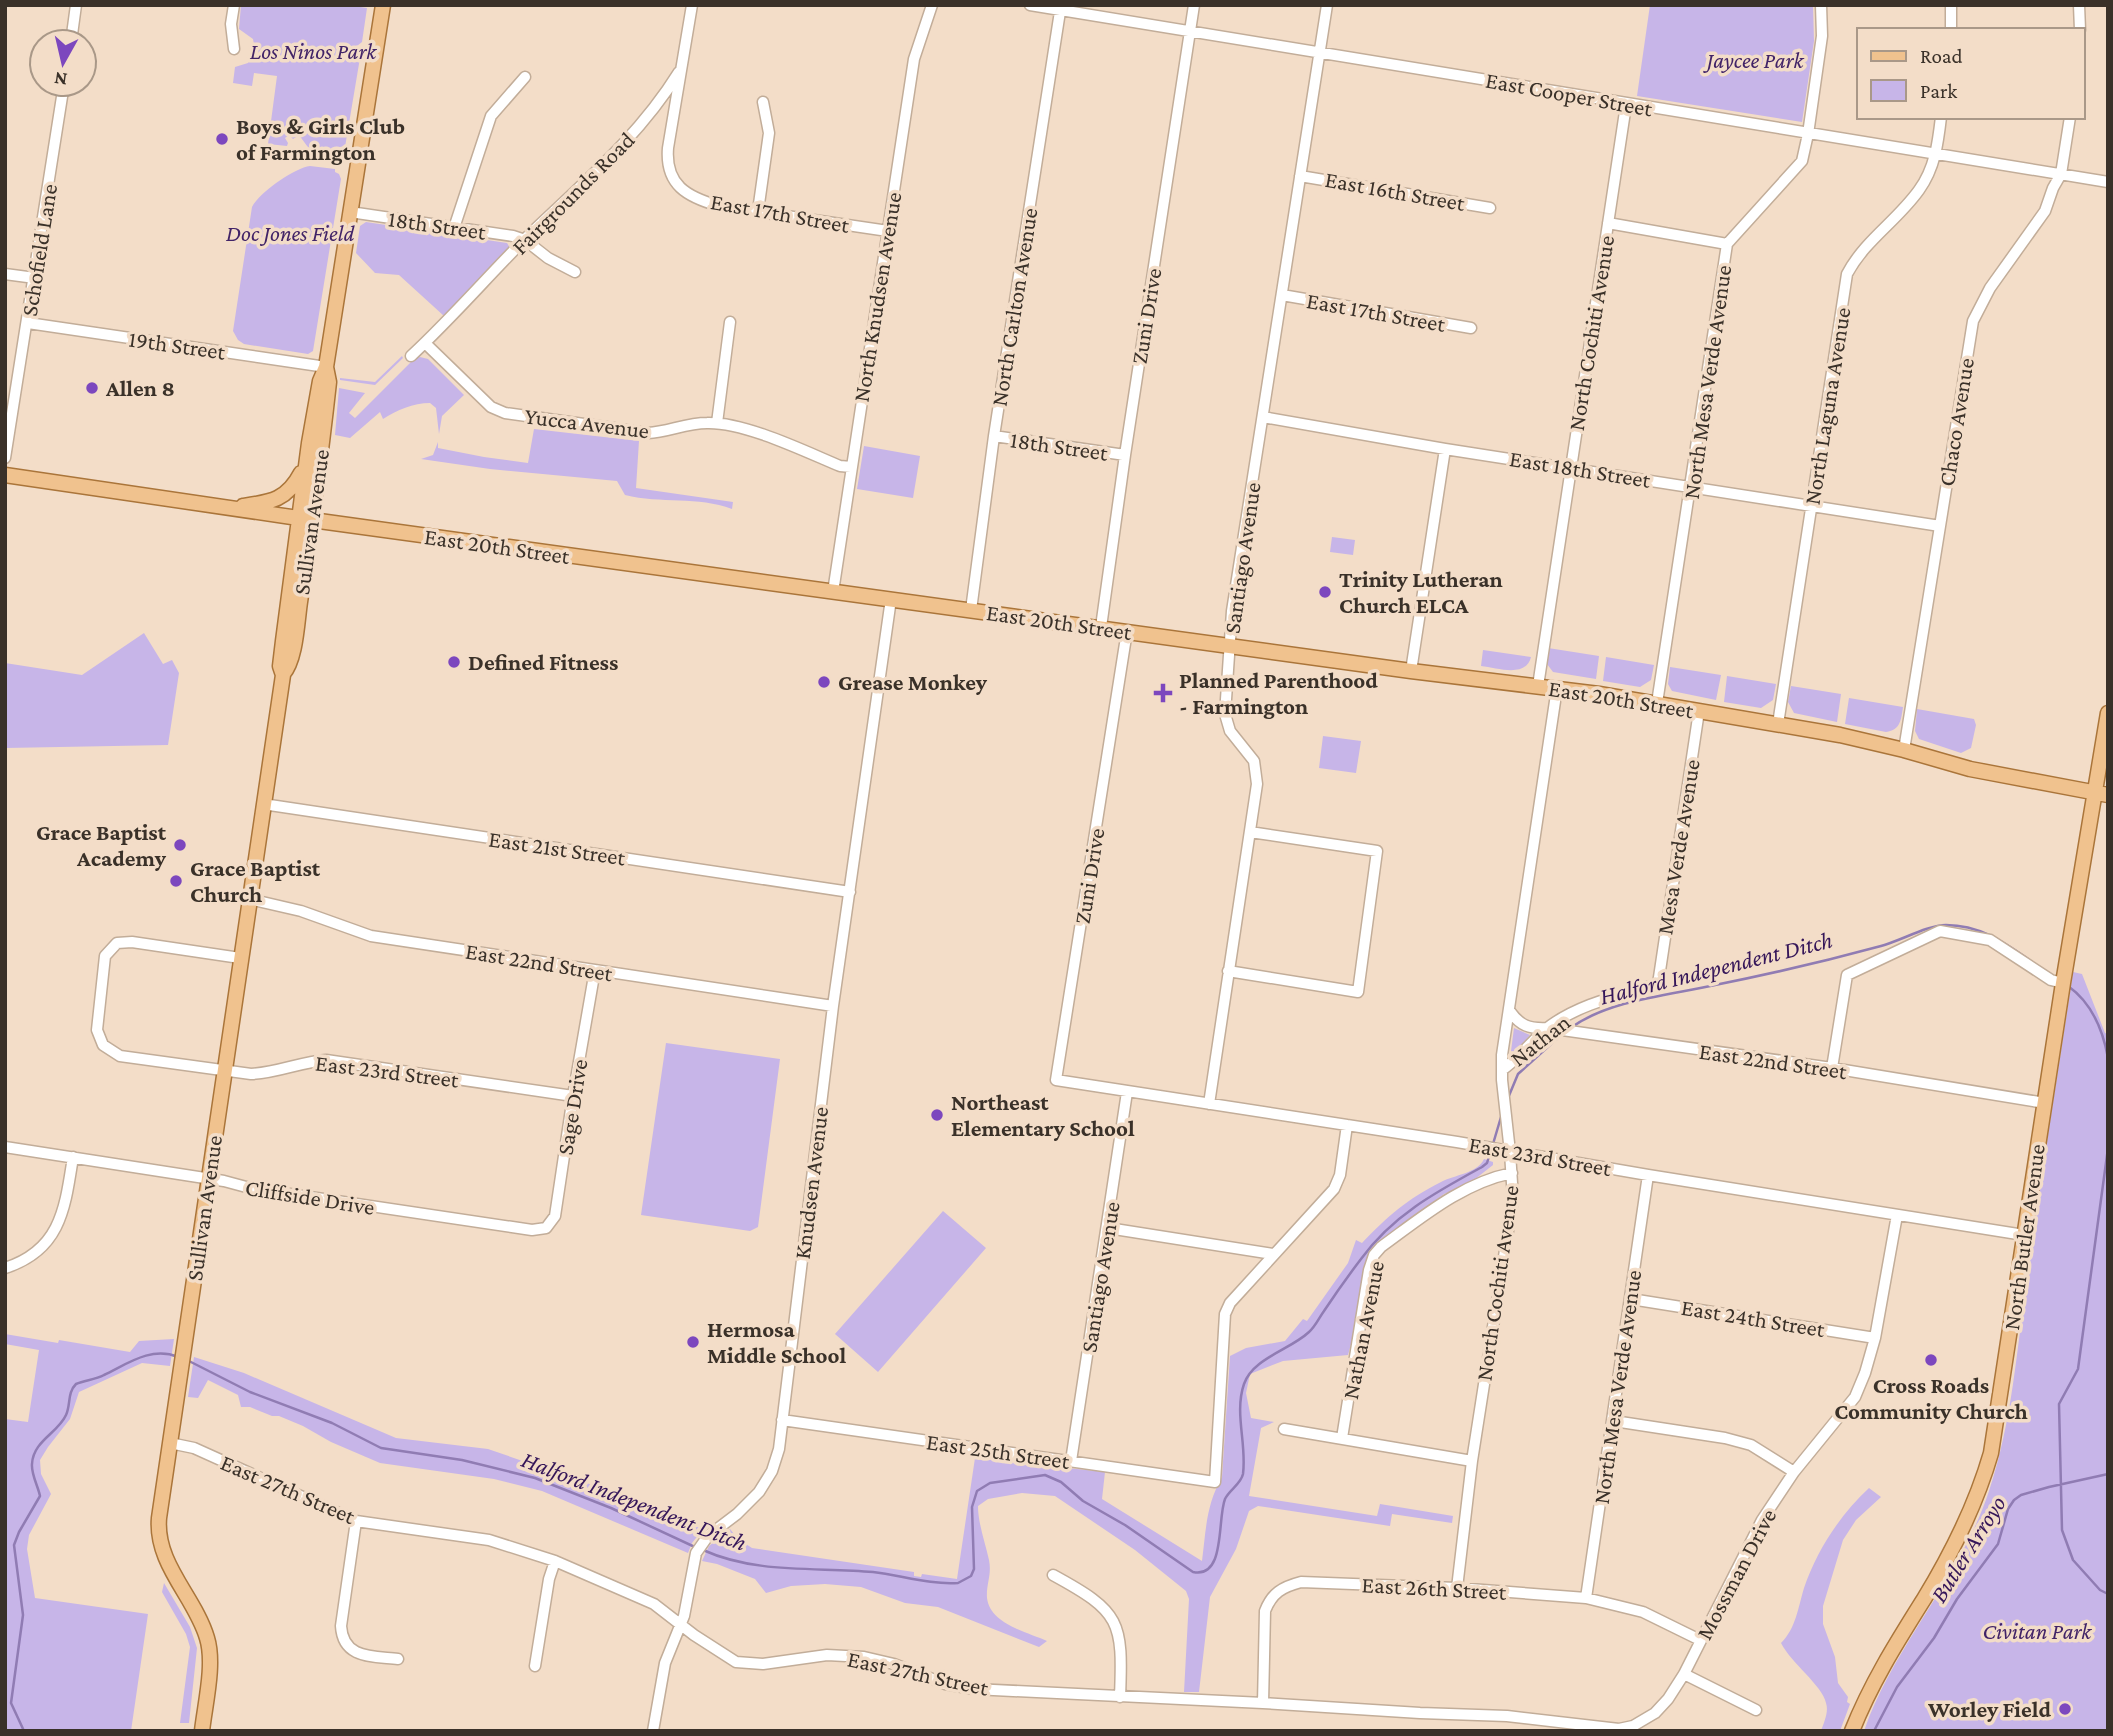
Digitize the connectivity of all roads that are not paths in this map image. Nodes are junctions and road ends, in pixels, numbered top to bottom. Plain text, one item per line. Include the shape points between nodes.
1 (76, 5) edge
2 (234, 5) edge
3 (383, 5) edge
4 (692, 5) edge
5 (933, 5) edge
6 (1030, 5) edge
7 (1194, 5) edge
8 (1326, 5) edge
9 (1821, 5) edge
10 (1951, 5) edge
11 (2079, 5) edge
12 (1061, 8) edge
13 (73, 28) edge
14 (1951, 28) edge
15 (2080, 28) edge
16 (1191, 31) junction
17 (234, 49) dead end
18 (1319, 52) junction
19 (682, 67) junction
20 (525, 77) dead end
21 (62, 98) edge
22 (763, 102) dead end
23 (1626, 105) junction
24 (1941, 119) edge
25 (2070, 119) edge
26 (1808, 134) junction
27 (1936, 155) junction
28 (2061, 174) junction
29 (1300, 176) junction
30 (2108, 183) edge
31 (1490, 208) dead end
32 (758, 211) junction
33 (349, 212) junction
34 (1608, 223) junction
35 (454, 228) junction
36 (888, 230) junction
37 (525, 240) junction
38 (1727, 244) junction
39 (575, 272) dead end
40 (5, 274) edge
41 (35, 278) junction
42 (1282, 295) junction
43 (730, 322) dead end
44 (28, 323) junction
45 (1471, 328) dead end
46 (425, 343) junction
47 (411, 356) dead end
48 (326, 367) junction
49 (1263, 417) junction
50 (716, 423) junction
51 (994, 436) junction
52 (1444, 449) junction
53 (1125, 455) junction
54 (5, 458) edge
55 (306, 463) junction
56 (851, 467) junction
57 (1570, 468) junction
58 (5, 475) edge
59 (1692, 486) junction
60 (1812, 506) junction
61 (228, 509) junction
62 (306, 519) junction
63 (1940, 526) junction
64 (833, 592) junction
65 (891, 599) junction
66 (971, 610) junction
67 (1101, 627) junction
68 (1127, 631) junction
69 (1230, 645) junction
70 (1412, 671) junction
71 (1538, 686) junction
72 (1557, 688) junction
73 (1657, 703) junction
74 (1699, 711) junction
75 (2108, 713) edge
76 (1779, 724) junction
77 (1904, 750) junction
78 (2102, 795) edge
79 (263, 804) junction
80 (1250, 832) junction
81 (850, 892) junction
82 (249, 899) junction
83 (240, 958) junction
84 (595, 970) junction
85 (1228, 971) junction
86 (2063, 983) junction
87 (1658, 984) joint
88 (833, 1006) junction
89 (1509, 1010) junction
90 (1548, 1028) junction
91 (1832, 1068) junction
92 (1502, 1070) junction
93 (224, 1071) junction
94 (1056, 1080) joint
95 (1127, 1092) junction
96 (573, 1096) junction
97 (2045, 1103) junction
98 (1209, 1104) junction
99 (1347, 1125) junction
100 (5, 1147) edge
101 (1510, 1152) junction
102 (73, 1157) junction
103 (1511, 1173) junction
104 (1648, 1175) junction
105 (208, 1178) junction
106 (1897, 1216) junction
107 (1108, 1228) junction
108 (532, 1230) joint
109 (2024, 1235) junction
110 (1273, 1254) junction
111 (5, 1268) edge
112 (1631, 1298) junction
113 (1875, 1338) junction
114 (782, 1420) junction
115 (1614, 1421) junction
116 (1284, 1429) dead end
117 (1342, 1438) junction
118 (170, 1443) junction
119 (1071, 1461) junction
120 (1472, 1461) junction
121 (1794, 1472) junction
122 (356, 1521) junction
123 (555, 1561) junction
124 (1053, 1575) dead end
125 (1457, 1588) junction
126 (1586, 1598) junction
127 (681, 1625) junction
128 (1700, 1640) junction
129 (398, 1659) dead end
130 (535, 1665) dead end
131 (1684, 1674) junction
132 (1120, 1697) junction
133 (1263, 1703) junction
134 (1756, 1710) dead end
135 (1420, 1713) joint
136 (202, 1731) edge
137 (653, 1731) edge
138 (1852, 1731) edge

1 - 13 street
2 - 17 street
3 - 33 main road, Sullivan Avenue
4 - 19 street, Fairgrounds Road
5 - 36 street, North Knudsen Avenue via 914,59
6 - 12 street, East Cooper Street
7 - 16 street, Zuni Drive
8 - 18 street, Santiago Avenue
9 - 26 street, North Mesa Verde Avenue via 1822,36
10 - 14 street
11 - 15 street
12 - 16 street, East Cooper Street
12 - 51 street, North Carlton Avenue
16 - 18 street, East Cooper Street
16 - 53 street, Zuni Drive
18 - 23 street, East Cooper Street
18 - 29 street, Santiago Avenue
19 - 32 street, East 17th Street via 667,156 671,175 685,192 707,202
19 - 37 street, Fairgrounds Road via 658,106 620,150
20 - 35 street via 491,116
21 - 41 street, Schofield Lane
22 - 32 street via 769,133
23 - 26 street, East Cooper Street
23 - 34 street, North Cochiti Avenue
24 - 27 street, North Laguna Avenue
25 - 28 street, Chaco Avenue
26 - 27 street, East Cooper Street
26 - 38 street, North Mesa Verde Avenue via 1802,161
27 - 28 street, East Cooper Street
27 - 60 street, North Laguna Avenue via 1919,190 1857,255 1847,274
28 - 30 street, East Cooper Street
28 - 63 street, Chaco Avenue via 2045,211 1990,288 1973,321
29 - 31 street, East 16th Street
29 - 42 street, Santiago Avenue
32 - 36 street, East 17th Street
33 - 35 street, 18th Street
33 - 48 main road, Sullivan Avenue
34 - 38 street
34 - 57 street, North Cochiti Avenue
35 - 37 street, 18th Street
36 - 56 street, North Knudsen Avenue
37 - 39 street
37 - 46 street, Fairgrounds Road
38 - 59 street, North Mesa Verde Avenue
40 - 41 street
41 - 44 street, Schofield Lane
42 - 45 street, East 17th Street
42 - 49 street, Santiago Avenue
43 - 50 street
44 - 48 street, 19th Street
44 - 54 street, Schofield Lane
46 - 47 street, Fairgrounds Road
46 - 50 street, Yucca Avenue via 491,407 505,413 648,433
48 - 55 main road, Sullivan Avenue
48 - 62 main road, Sullivan Avenue via 330,382
49 - 52 street, East 18th Street
49 - 69 street, Santiago Avenue
50 - 56 street, Yucca Avenue
51 - 53 street, 18th Street
51 - 66 street, North Carlton Avenue
52 - 57 street, East 18th Street
52 - 70 street
53 - 67 street, Zuni Drive
55 - 61 main road via 295,485 279,498
55 - 62 main road, Sullivan Avenue
56 - 64 street, North Knudsen Avenue
57 - 59 street, East 18th Street
57 - 71 street, North Cochiti Avenue
58 - 61 main road, East 20th Street
59 - 60 street, East 18th Street
59 - 73 street, North Mesa Verde Avenue
60 - 63 street, East 18th Street
60 - 76 street, North Laguna Avenue
61 - 62 main road, East 20th Street
62 - 64 main road, East 20th Street
62 - 79 main road, Sullivan Avenue via 280,666
63 - 77 street, Chaco Avenue
64 - 65 main road, East 20th Street
65 - 66 main road, East 20th Street
65 - 81 street, Knudsen Avenue
66 - 67 main road, East 20th Street
67 - 68 main road, East 20th Street
68 - 69 main road, East 20th Street
68 - 94 street, Zuni Drive
69 - 70 main road, East 20th Street
69 - 80 street, Santiago Avenue via 1225,714 1230,731 1254,761 1257,775
70 - 71 main road, East 20th Street
71 - 72 main road, East 20th Street
72 - 73 main road, East 20th Street
72 - 89 street, North Cochiti Avenue
73 - 74 main road, East 20th Street
74 - 76 main road, East 20th Street
74 - 87 street, Mesa Verde Avenue
75 - 78 main road, North Butler Avenue
76 - 77 main road, East 20th Street
77 - 78 main road, East 20th Street via 1970,769
78 - 86 main road, North Butler Avenue
79 - 81 street, East 21st Street
79 - 82 main road, Sullivan Avenue
80 - 85 street, Santiago Avenue
80 - 85 street via 1377,850 1358,992
81 - 88 street, Knudsen Avenue
82 - 83 main road, Sullivan Avenue
82 - 84 street, East 22nd Street via 301,911 371,936
83 - 93 main road, Sullivan Avenue
83 - 93 street, East 23rd Street via 132,942 117,943 105,956 97,1030 103,1045 120,1056
84 - 88 street, East 22nd Street
84 - 96 street, Sage Drive
85 - 98 street, Santiago Avenue
86 - 91 street via 2051,980 1990,940 1940,931 1847,975
86 - 97 main road, North Butler Avenue
87 - 90 street, Nathan via 1588,1005
88 - 114 street, Knudsen Avenue
89 - 90 street, East 22nd Street via 1518,1023 1532,1029
89 - 92 street, North Cochiti Avenue
90 - 91 street, East 22nd Street
90 - 92 street, Nathan
91 - 97 street, East 22nd Street
92 - 101 street, North Cochiti Avenue
93 - 96 street, East 23rd Street via 266,1073 326,1060
93 - 105 main road, Sullivan Avenue
94 - 95 street, East 23rd Street
95 - 98 street, East 23rd Street
95 - 107 street, Santiago Avenue
96 - 108 street, Sage Drive via 555,1216 546,1228
97 - 109 main road, North Butler Avenue
98 - 99 street, East 23rd Street
99 - 101 street, East 23rd Street
99 - 110 street via 1334,1189
100 - 102 street, Cliffside Drive
101 - 103 street, North Cochiti Avenue
101 - 104 street, East 23rd Street
102 - 105 street, Cliffside Drive
102 - 111 street via 64,1212 54,1233 39,1250
103 - 117 street, Nathan Avenue via 1441,1202 1374,1255
103 - 120 street, North Cochiti Avenue via 1513,1199
104 - 106 street, East 23rd Street
104 - 112 street, North Mesa Verde Avenue
105 - 108 street, Cliffside Drive
105 - 118 main road, Sullivan Avenue
106 - 109 street, East 23rd Street
106 - 113 street, Mossman Drive
107 - 110 street
107 - 119 street, Santiago Avenue
109 - 138 main road, North Butler Avenue via 1999,1414 1983,1480 1953,1548 1880,1670
110 - 119 street, East 25th Street via 1225,1314 1215,1482
112 - 113 street, East 24th Street
112 - 115 street, North Mesa Verde Avenue
113 - 121 street, Mossman Drive via 1855,1397
114 - 119 street, East 25th Street
114 - 127 street, Knudsen Avenue via 776,1459 759,1492 699,1548
115 - 121 street via 1751,1445
115 - 126 street, North Mesa Verde Avenue
116 - 117 street
117 - 120 street
118 - 122 street, East 27th Street via 194,1448
118 - 136 main road, Sullivan Avenue via 159,1542 209,1645
120 - 125 street, North Cochiti Avenue
121 - 128 street, Mossman Drive via 1762,1520
122 - 123 street, East 27th Street via 489,1540
122 - 129 street via 342,1640 349,1650 360,1654
123 - 127 street, East 27th Street via 639,1596
123 - 130 street
124 - 132 street via 1104,1608 1117,1627 1122,1650
125 - 126 street, East 26th Street
125 - 133 street, East 26th Street via 1301,1582 1284,1587 1271,1597 1265,1611
126 - 128 street, East 26th Street via 1643,1612
127 - 132 street, East 27th Street via 736,1662 864,1657 974,1689
127 - 137 street, Knudsen Avenue via 665,1663
128 - 131 street, Mossman Drive
131 - 134 street
131 - 135 street, Mossman Drive via 1655,1713 1619,1729 1507,1716
132 - 133 street, East 27th Street
133 - 135 street, East 27th Street

